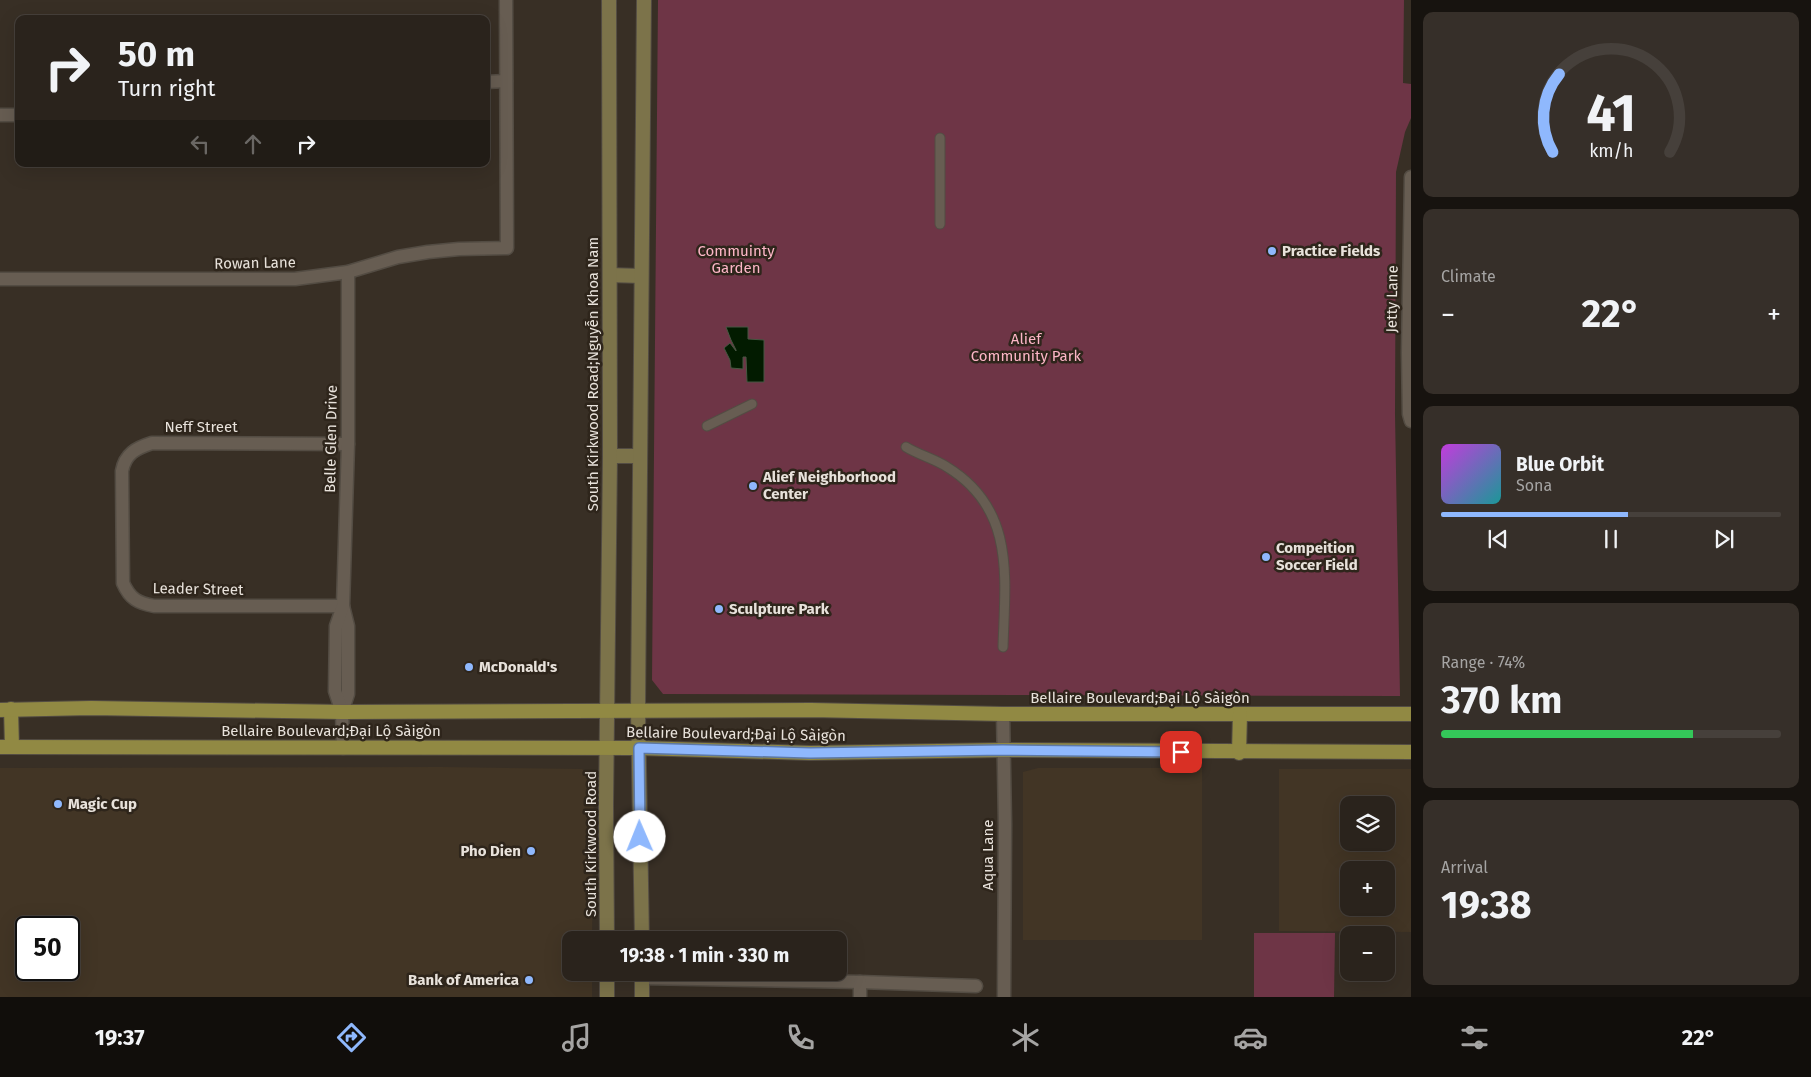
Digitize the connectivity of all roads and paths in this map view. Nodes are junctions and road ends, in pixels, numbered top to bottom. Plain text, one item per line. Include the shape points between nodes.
1 (506, 0) edge
2 (609, 0) edge
3 (644, 0) edge
4 (506, 80) junction
5 (490, 82) edge
6 (0, 115) edge
7 (15, 115) edge
8 (940, 138) dead end
9 (1411, 177) edge
10 (940, 224) dead end
11 (348, 272) junction
12 (610, 275) junction
13 (642, 276) junction
14 (0, 279) edge
15 (1410, 382) edge
16 (752, 404) dead end
17 (1411, 422) edge
18 (707, 426) dead end
19 (348, 444) junction
20 (906, 448) dead end
21 (610, 456) junction
22 (640, 456) junction
23 (122, 524) joint
24 (342, 606) junction
25 (1004, 647) dead end
26 (6, 710) edge
27 (608, 710) junction
28 (638, 710) junction
29 (342, 712) junction
30 (1003, 714) junction
31 (1240, 714) junction
32 (1411, 714) edge
33 (6, 747) edge
34 (343, 748) junction
35 (608, 748) junction
36 (639, 748) junction
37 (1003, 750) junction
38 (1411, 752) edge
39 (1239, 753) junction
40 (607, 931) edge
41 (642, 931) edge
42 (607, 981) edge
43 (642, 981) edge
44 (829, 981) edge
45 (860, 982) junction
46 (976, 986) dead end
47 (607, 997) edge
48 (642, 997) edge
49 (860, 997) edge
50 (1004, 997) edge

1 - 4 street
2 - 12 main road, South Kirkwood Road;Nguyễn Khoa Nam
3 - 13 main road
4 - 5 street
4 - 11 street, Rowan Lane via 507,248 428,252
6 - 7 street
8 - 10 street
9 - 15 street, Jetty Lane
11 - 14 street, Rowan Lane via 277,279
11 - 19 street, Belle Glen Drive
12 - 13 main road
12 - 21 main road, South Kirkwood Road;Nguyễn Khoa Nam
13 - 22 main road
15 - 17 street, Jetty Lane
16 - 18 street
19 - 23 street, Neff Street via 152,443 141,446 126,457 123,464
19 - 24 street, Belle Glen Drive
20 - 25 street via 947,467 973,486 987,506 1004,553
21 - 22 main road
21 - 27 main road, South Kirkwood Road;Nguyễn Khoa Nam
22 - 28 main road
23 - 24 street, Leader Street via 123,583 130,596 142,604
24 - 29 street, Belle Glen Drive via 348,626 348,694
26 - 29 main road, Bellaire Boulevard;Đại Lộ Sàigòn via 91,708
26 - 33 main road
27 - 28 main road, Bellaire Boulevard;Đại Lộ Sàigòn
27 - 29 main road, Bellaire Boulevard;Đại Lộ Sàigòn
27 - 35 main road, South Kirkwood Road;Nguyễn Khoa Nam
28 - 30 main road, Bellaire Boulevard;Đại Lộ Sàigòn
28 - 36 main road
29 - 34 street, Belle Glen Drive
30 - 31 main road, Bellaire Boulevard;Đại Lộ Sàigòn
30 - 37 street, Aqua Lane
31 - 32 main road, Bellaire Boulevard;Đại Lộ Sàigòn
31 - 39 main road
33 - 34 main road, Bellaire Boulevard;Đại Lộ Sàigòn
34 - 35 main road, Bellaire Boulevard;Đại Lộ Sàigòn
35 - 36 main road, Bellaire Boulevard;Đại Lộ Sàigòn
35 - 40 main road, South Kirkwood Road
36 - 37 main road, Bellaire Boulevard;Đại Lộ Sàigòn via 810,753
36 - 41 main road
37 - 39 main road, Bellaire Boulevard;Đại Lộ Sàigòn
37 - 50 street, Aqua Lane
38 - 39 main road, Bellaire Boulevard;Đại Lộ Sàigòn
42 - 47 main road
43 - 48 main road
44 - 45 street
45 - 46 street
45 - 49 street

